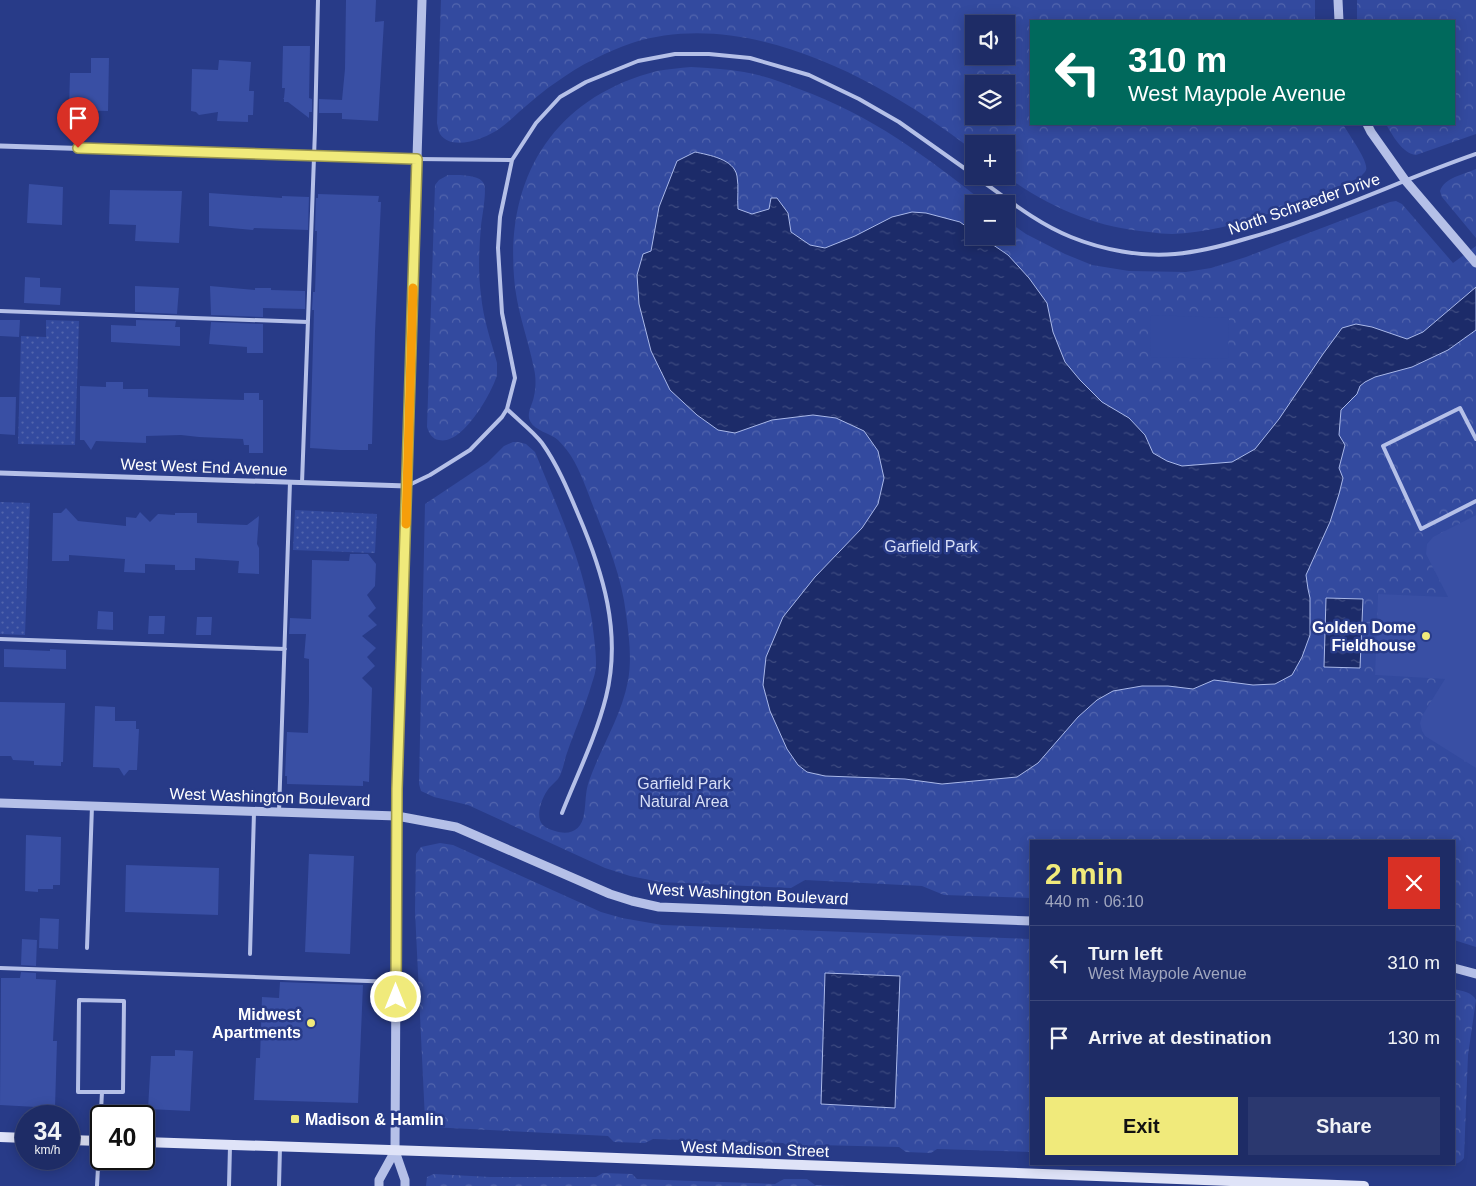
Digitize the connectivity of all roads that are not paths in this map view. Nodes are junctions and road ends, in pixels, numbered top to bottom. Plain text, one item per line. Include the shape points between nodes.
1 (318, 0) edge
2 (422, 0) edge
3 (1338, 0) edge
4 (1339, 20) edge
5 (1368, 125) edge
6 (0, 146) edge
7 (1476, 154) edge
8 (314, 156) junction
9 (417, 159) junction
10 (512, 160) junction
11 (965, 169) edge
12 (1405, 180) junction
13 (987, 185) edge
14 (1476, 263) edge
15 (0, 311) edge
16 (308, 322) junction
17 (507, 409) junction
18 (1476, 439) edge
19 (0, 473) edge
20 (290, 482) junction
21 (302, 483) junction
22 (407, 486) junction
23 (1476, 501) edge
24 (0, 639) edge
25 (285, 649) junction
26 (0, 803) edge
27 (92, 806) junction
28 (254, 812) junction
29 (280, 812) junction
30 (562, 813) dead end
31 (397, 816) junction
32 (1030, 921) edge
33 (87, 948) dead end
34 (250, 954) dead end
35 (0, 968) edge
36 (1455, 968) edge
37 (1476, 974) edge
38 (396, 982) junction
39 (102, 1092) junction
40 (101, 1105) edge
41 (0, 1137) edge
42 (15, 1138) edge
43 (155, 1142) edge
44 (230, 1145) junction
45 (280, 1147) junction
46 (395, 1151) junction
47 (98, 1170) edge
48 (1210, 1183) edge
49 (97, 1186) edge
50 (229, 1186) edge
51 (279, 1186) edge
52 (379, 1186) edge
53 (405, 1186) edge
54 (1364, 1186) edge

1 - 8 lane
2 - 9 street
3 - 4 street
5 - 12 street
6 - 8 street
7 - 12 lane, North Schraeder Drive
8 - 9 street
8 - 16 lane
9 - 10 lane
9 - 22 street
10 - 11 lane, North Schraeder Drive via 536,123 560,97 586,82 638,61 675,54 709,54 750,58 808,75 900,122
10 - 17 lane via 500,217 498,248 502,313 515,378
12 - 13 lane, North Schraeder Drive via 1273,232 1206,250 1173,254 1103,248 1071,237 1034,218
12 - 14 street
15 - 16 lane
16 - 21 lane
17 - 22 lane via 470,450 430,476
17 - 30 lane via 541,442 566,484 599,565 612,631 612,660 606,696 595,734
18 - 23 lane via 1460,408 1383,446 1421,529
19 - 20 street, West West End Avenue
20 - 21 street, West West End Avenue
20 - 25 lane
21 - 22 street, West West End Avenue
22 - 31 street
24 - 25 lane
25 - 29 lane
26 - 27 street, West Washington Boulevard
27 - 28 street, West Washington Boulevard
27 - 33 lane
28 - 29 street, West Washington Boulevard
28 - 34 lane
29 - 31 street, West Washington Boulevard
31 - 32 street, West Washington Boulevard via 456,827 610,894 659,907
31 - 38 street
35 - 38 lane
36 - 37 street
38 - 46 street
39 - 39 lane via 122,1092 124,1001 79,1000 78,1092
39 - 40 lane
41 - 42 main road
43 - 44 main road, West Madison Street
44 - 45 main road, West Madison Street
44 - 50 lane
45 - 46 main road, West Madison Street
45 - 51 lane
46 - 48 main road, West Madison Street
46 - 52 street
46 - 53 street
47 - 49 lane
48 - 54 main road, West Madison Street

